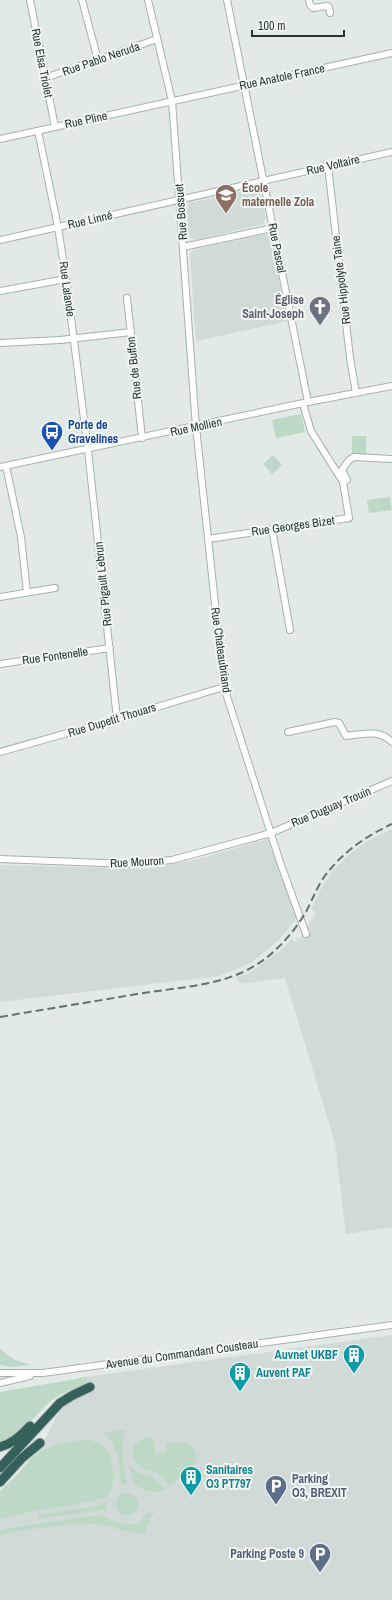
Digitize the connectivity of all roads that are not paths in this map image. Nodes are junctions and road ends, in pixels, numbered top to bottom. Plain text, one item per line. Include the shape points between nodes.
1 (30, 0) edge
2 (82, 0) edge
3 (148, 0) edge
4 (227, 0) edge
5 (309, 0) edge
6 (330, 13) dead end
7 (157, 39) junction
8 (392, 54) edge
9 (98, 60) junction
10 (45, 78) junction
11 (244, 86) junction
12 (172, 101) junction
13 (55, 127) junction
14 (38, 131) junction
15 (0, 139) edge
16 (392, 152) edge
17 (328, 166) junction
18 (263, 181) junction
19 (180, 200) junction
20 (58, 227) junction
21 (273, 228) junction
22 (0, 240) edge
23 (183, 247) junction
24 (66, 279) junction
25 (0, 291) edge
26 (127, 298) dead end
27 (130, 332) junction
28 (74, 339) junction
29 (0, 343) edge
30 (392, 386) edge
31 (356, 393) junction
32 (305, 403) junction
33 (196, 427) junction
34 (142, 438) junction
35 (88, 450) junction
36 (392, 459) edge
37 (3, 467) edge
38 (343, 482) junction
39 (272, 529) junction
40 (208, 539) junction
41 (55, 588) dead end
42 (27, 592) junction
43 (0, 597) edge
44 (290, 630) dead end
45 (110, 648) junction
46 (0, 664) edge
47 (224, 686) junction
48 (117, 719) junction
49 (288, 732) dead end
50 (392, 742) edge
51 (0, 752) edge
52 (392, 782) edge
53 (271, 833) junction
54 (0, 859) edge
55 (306, 934) dead end
56 (392, 1325) edge
57 (0, 1373) edge
58 (43, 1373) junction
59 (0, 1383) edge
60 (40, 1443) dead end
61 (0, 1447) edge
62 (0, 1468) edge
63 (0, 1482) edge

1 - 10 street, Rue Elsa Triolet
2 - 9 street
3 - 7 street, Rue Bossuet
4 - 11 street, Rue Pascal
5 - 6 street via 313,8 327,6
7 - 9 street, Rue Pablo Neruda
7 - 12 street, Rue Bossuet
8 - 11 street, Rue Anatole France
9 - 10 street, Rue Pablo Neruda
10 - 13 street, Rue Elsa Triolet
11 - 12 street, Rue Anatole France
11 - 18 street, Rue Pascal
12 - 13 street, Rue Pline
12 - 19 street, Rue Bossuet
13 - 14 street, Rue Pline
14 - 15 street, Rue Pline
14 - 20 street, Rue Lalande
16 - 17 street, Rue Voltaire
17 - 18 street, Rue Voltaire
17 - 31 street, Rue Hippolyte Taine
18 - 19 street, Rue Voltaire
18 - 21 street, Rue Pascal
19 - 20 street, Rue Linné
19 - 23 street, Rue Bossuet
20 - 22 street, Rue Linné
20 - 24 street, Rue Lalande
21 - 23 street
21 - 32 street, Rue Pascal
23 - 33 street, Rue Bossuet
24 - 25 street
24 - 28 street, Rue Lalande
26 - 27 street, Rue de Buffon
27 - 28 street
27 - 34 street, Rue de Buffon
28 - 29 street
28 - 35 street, Rue Lalande
30 - 31 street, Rue Mollien
31 - 32 street, Rue Mollien
32 - 33 street, Rue Mollien
32 - 38 street, Rue Georges Bizet via 311,431
33 - 34 street, Rue Mollien
33 - 40 street, Rue Chateaubriand
34 - 35 street, Rue Mollien
35 - 37 street, Rue Mollien
35 - 45 street, Rue Pigault Lebrun
36 - 38 street via 354,457 342,470 347,480
37 - 42 street via 21,537
38 - 39 street, Rue Georges Bizet via 349,518
39 - 40 street, Rue Georges Bizet
39 - 44 street
40 - 47 street, Rue Chateaubriand
41 - 42 street
42 - 43 street
45 - 46 street, Rue Fontenelle
45 - 48 street, Rue Pigault Lebrun
47 - 48 street, Rue Dupetit Thouars
47 - 53 street, Rue Chateaubriand
48 - 51 street, Rue Dupetit Thouars
49 - 50 street via 339,722 346,736 370,732
52 - 53 street, Rue Duguay Trouin
53 - 54 street, Rue Mouron via 179,858 145,864
53 - 55 street, Rue Chateaubriand
56 - 58 street, Avenue du Commandant Cousteau
57 - 58 street, Avenue du Commandant Cousteau
58 - 59 street, Avenue du Commandant Cousteau
60 - 63 highway
61 - 62 highway via 22,1434 60,1398 90,1387 60,1403

